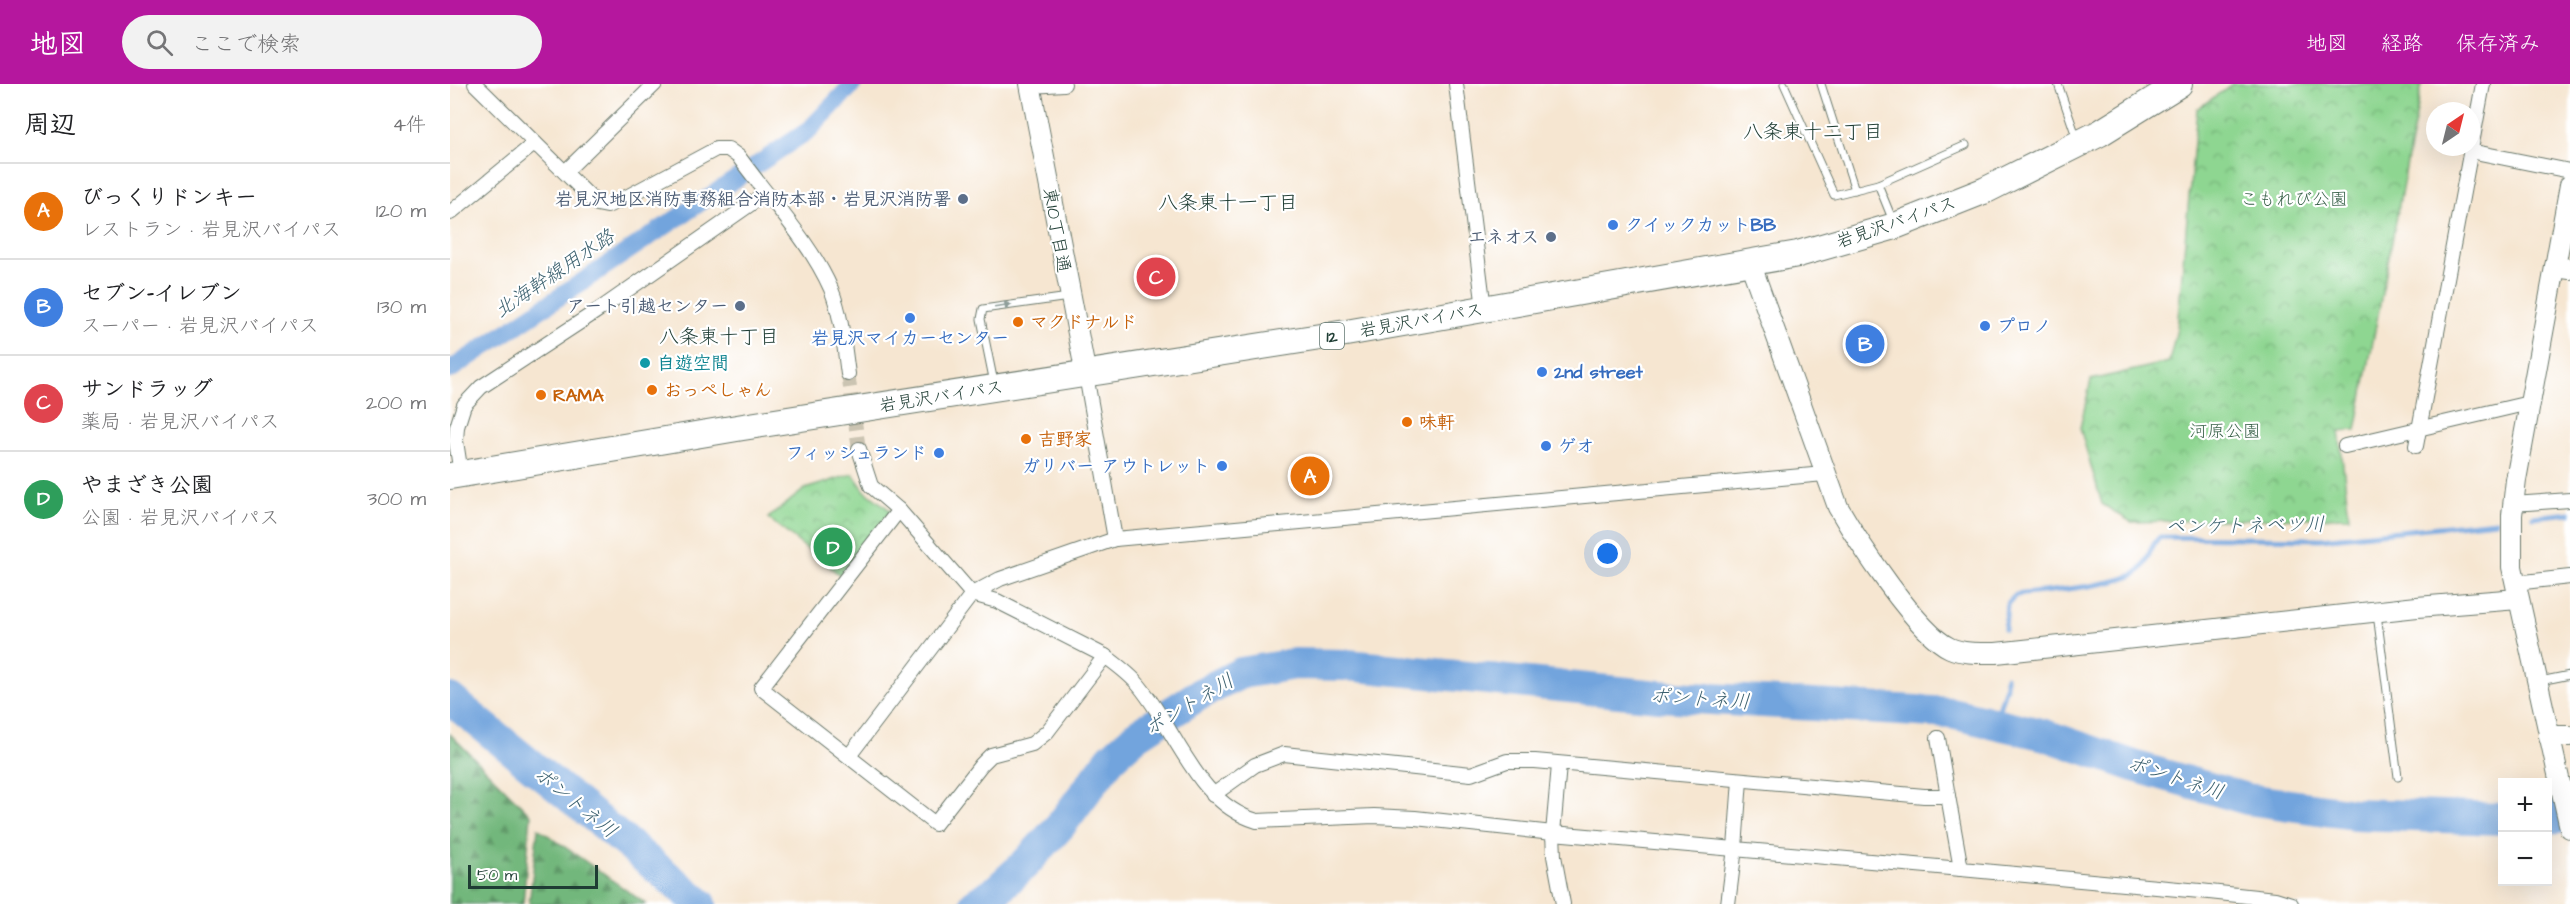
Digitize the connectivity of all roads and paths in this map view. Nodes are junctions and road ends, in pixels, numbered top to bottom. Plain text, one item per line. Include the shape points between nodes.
1 (475, 84) edge
2 (655, 84) edge
3 (1064, 84) edge
4 (1456, 84) edge
5 (1784, 84) edge
6 (1821, 84) edge
7 (2058, 84) edge
8 (2180, 84) edge
9 (2483, 84) edge
10 (1031, 85) edge
11 (2480, 102) edge
12 (535, 143) junction
13 (2079, 144) junction
14 (1966, 145) dead end
15 (2480, 153) edge
16 (2469, 156) edge
17 (2570, 171) edge
18 (565, 172) junction
19 (1878, 184) junction
20 (2570, 185) edge
21 (761, 188) junction
22 (1855, 190) junction
23 (450, 213) edge
24 (1895, 226) junction
25 (1750, 265) junction
26 (2562, 268) edge
27 (1069, 297) junction
28 (1484, 309) junction
29 (848, 374) tunnel mouth
30 (1086, 375) junction
31 (995, 388) junction
32 (2529, 403) junction
33 (2418, 429) junction
34 (2345, 446) dead end
35 (2416, 446) dead end
36 (859, 449) tunnel mouth
37 (1824, 474) junction
38 (455, 475) edge
39 (2570, 500) edge
40 (2513, 504) junction
41 (899, 510) junction
42 (1115, 539) junction
43 (2570, 577) edge
44 (2517, 591) junction
45 (972, 594) junction
46 (2377, 612) junction
47 (1105, 656) junction
48 (2570, 675) edge
49 (2538, 682) junction
50 (2570, 735) edge
51 (2549, 736) junction
52 (1938, 738) dead end
53 (849, 756) junction
54 (1559, 765) junction
55 (2398, 777) dead end
56 (1740, 780) junction
57 (1213, 795) junction
58 (1948, 796) junction
59 (2570, 828) edge
60 (1553, 833) junction
61 (1735, 848) junction
62 (1961, 869) junction
63 (1563, 904) edge
64 (1728, 904) edge
65 (2291, 904) edge

1 - 12 street
2 - 18 street
3 - 10 street
4 - 28 street
5 - 22 lane via 1834,195
6 - 22 lane
7 - 13 lane
8 - 13 highway, 岩見沢バイパス / 12
9 - 11 street
10 - 27 street, 東10丁目通
12 - 18 street
12 - 23 street
13 - 24 highway, 岩見沢バイパス / 12 via 1986,190
14 - 19 lane
15 - 17 street
16 - 33 street
18 - 21 street via 597,204 607,206 716,149 728,149 739,157
19 - 22 lane
19 - 24 lane
20 - 26 street
21 - 29 street via 813,258 830,289 840,314
21 - 38 street via 603,307 481,387 464,405 457,428
24 - 25 highway, 岩見沢バイパス / 12
25 - 28 highway, 岩見沢バイパス / 12
25 - 37 street
26 - 32 street
27 - 30 street, 東10丁目通
31 -> 27 lane via 981,319 983,309
28 - 30 highway, 岩見沢バイパス / 12
30 - 31 highway, 岩見沢バイパス / 12
30 - 42 street
31 - 38 highway, 岩見沢バイパス / 12
32 - 33 street
32 - 40 street
33 - 34 street
33 - 35 street
36 - 41 street via 870,486
37 - 42 street
37 - 46 street via 1838,507 1867,552 1926,630 1952,648 1972,653
39 - 40 street
40 - 44 street via 2512,567
41 - 45 street
41 - 53 street via 761,688
42 - 45 street via 1000,579
43 - 44 street
44 - 46 street
44 - 49 street
45 - 47 street via 997,601
45 - 53 street
46 - 55 lane
47 - 53 street via 1047,732 1032,744 992,755 934,824
47 - 57 street via 1127,672 1145,695
48 - 49 lane
49 - 51 street
50 - 51 street
51 - 59 street
52 - 58 street
54 - 56 street
54 - 57 street via 1507,761 1471,774 1284,754 1255,765
54 - 60 street
56 - 58 street
56 - 61 street
57 - 60 street via 1242,816 1257,821 1374,816
58 - 62 street
60 - 61 street
60 - 63 street
61 - 62 street
61 - 64 street
62 - 65 street via 2200,891

